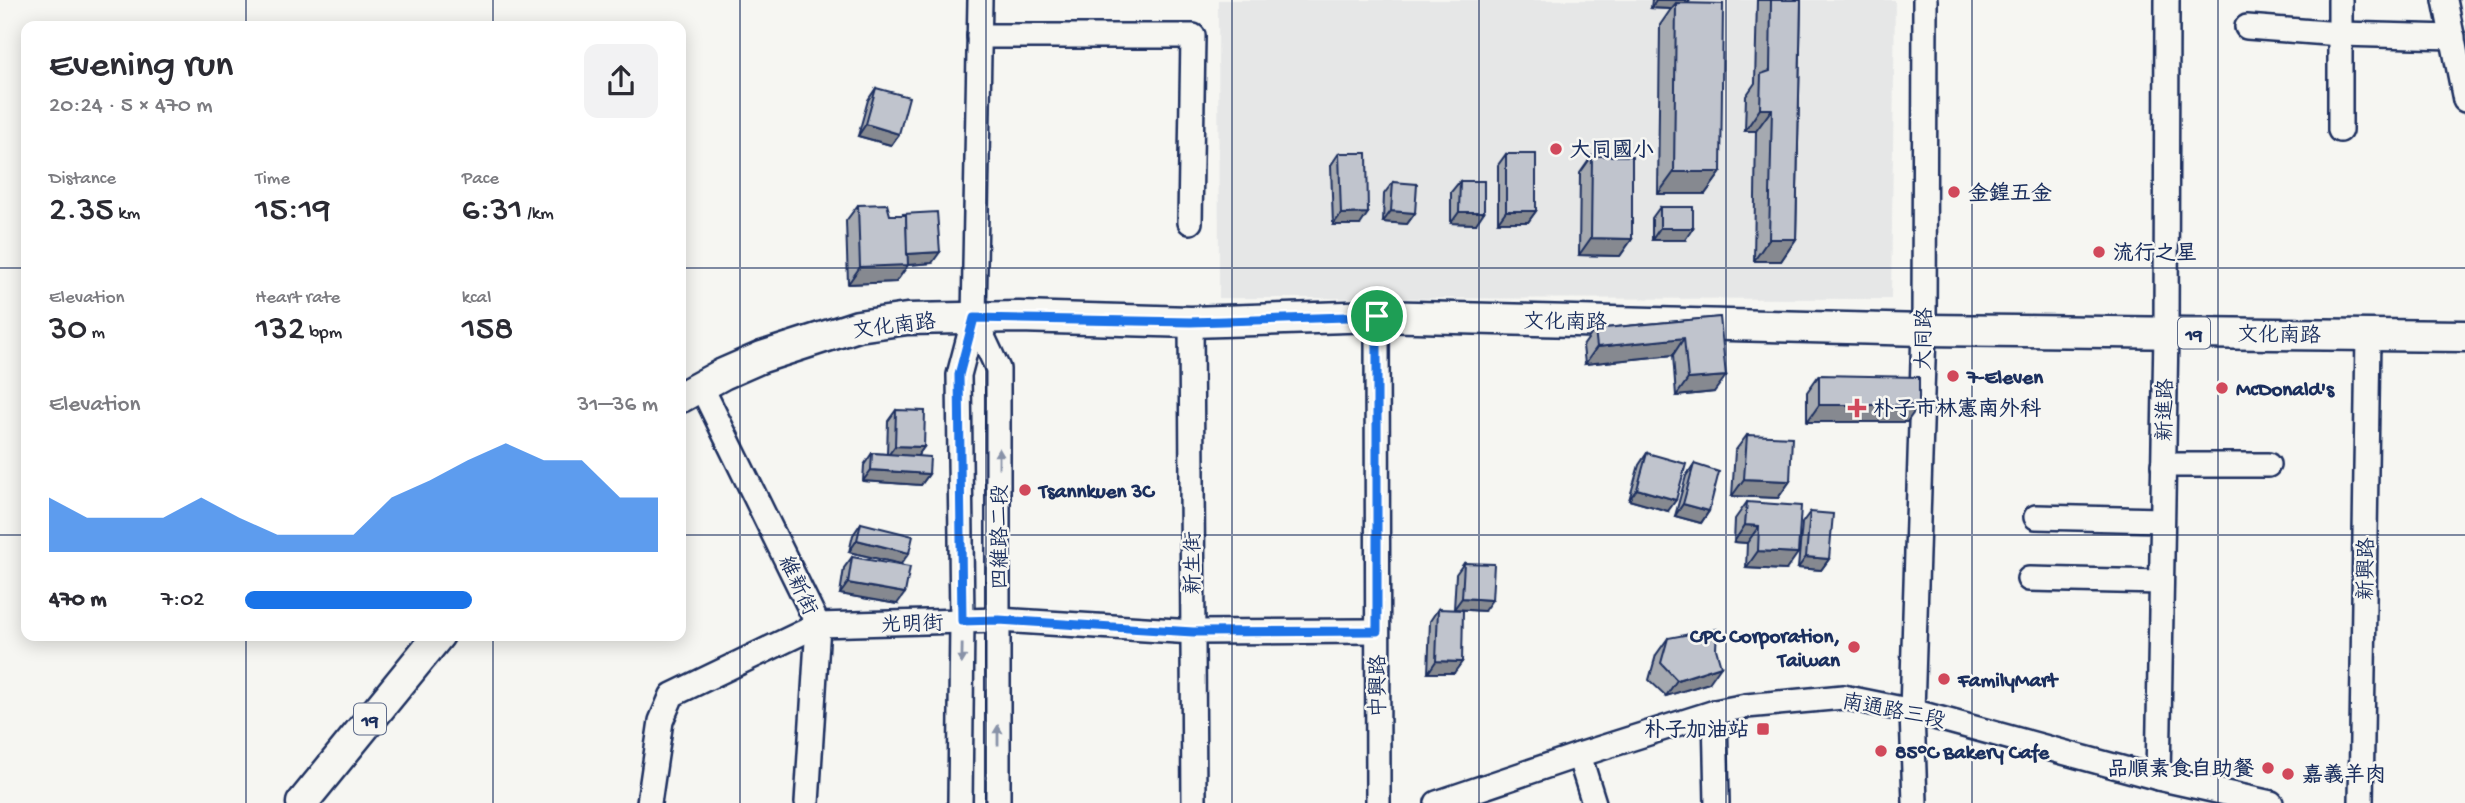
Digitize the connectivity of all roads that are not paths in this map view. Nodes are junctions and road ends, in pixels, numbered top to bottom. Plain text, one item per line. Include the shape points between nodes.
1 (979, 0) edge
2 (1925, 0) edge
3 (2167, 0) edge
4 (2340, 0) edge
5 (2445, 0) edge
6 (2247, 27) dead end
7 (2340, 34) junction
8 (979, 36) junction
9 (2452, 37) junction
10 (2465, 100) edge
11 (2340, 130) dead end
12 (1190, 222) dead end
13 (1377, 316) junction
14 (974, 318) junction
15 (1191, 322) junction
16 (1924, 330) junction
17 (2166, 333) junction
18 (2368, 335) junction
19 (2465, 336) edge
20 (691, 391) edge
21 (2268, 465) dead end
22 (2163, 466) junction
23 (2036, 517) dead end
24 (2162, 520) junction
25 (2029, 579) dead end
26 (2161, 582) junction
27 (999, 620) junction
28 (962, 621) junction
29 (818, 625) junction
30 (1377, 631) junction
31 (1193, 632) junction
32 (434, 641) edge
33 (1912, 711) junction
34 (1715, 712) junction
35 (1579, 755) junction
36 (2158, 778) junction
37 (302, 803) edge
38 (649, 803) edge
39 (807, 803) edge
40 (960, 803) edge
41 (998, 803) edge
42 (1195, 803) edge
43 (1378, 803) edge
44 (1437, 803) edge
45 (1594, 803) edge
46 (1717, 803) edge
47 (1915, 803) edge
48 (2272, 803) edge
49 (2361, 803) edge

1 - 8 street, 四維路二段
2 - 16 street, 大同路
3 - 17 street, 新進路
4 - 7 street
5 - 9 street
6 - 7 street
7 - 9 street
7 - 11 street
8 - 12 street via 1193,36
8 - 14 street, 四維路二段
9 - 10 street
13 - 15 main road, 文化南路 / 19
13 - 16 main road, 文化南路 / 19
13 - 30 street, 中興路
14 - 15 main road, 文化南路 / 19
14 - 20 main road, 文化南路 / 19 via 907,319 858,326 762,357
27 -> 14 street, 四維路二段 via 998,369
14 - 28 street, 四維路二段 via 959,375
15 - 31 street, 新生街
16 - 17 main road, 文化南路 / 19
16 - 33 street, 大同路
17 - 18 main road, 文化南路 / 19
17 - 22 street, 新進路
18 - 19 main road, 文化南路 / 19
18 - 49 street, 新興路
20 - 29 street, 維新街
21 - 22 street
22 - 24 street, 新進路
23 - 24 street
24 - 26 street, 新進路
25 - 26 street
26 - 36 street, 新進路
27 - 28 street, 光明街
27 - 31 street, 光明街
41 -> 27 street, 四維路二段
28 - 29 street, 光明街
28 -> 40 street, 四維路二段
29 - 38 street, 光明街 via 672,695 662,721
29 - 39 street, 維新街
30 - 31 street, 光明街
30 - 43 street, 中興路
31 - 42 street, 新生街
32 - 37 main road, 19
33 - 34 street, 南通路三段 via 1843,697
33 - 36 street, 南通路三段
33 - 47 street, 大同路
34 - 35 street, 南通路三段
34 - 46 street
35 - 44 street, 南通路三段
35 - 45 street
36 - 48 street, 南通路三段

